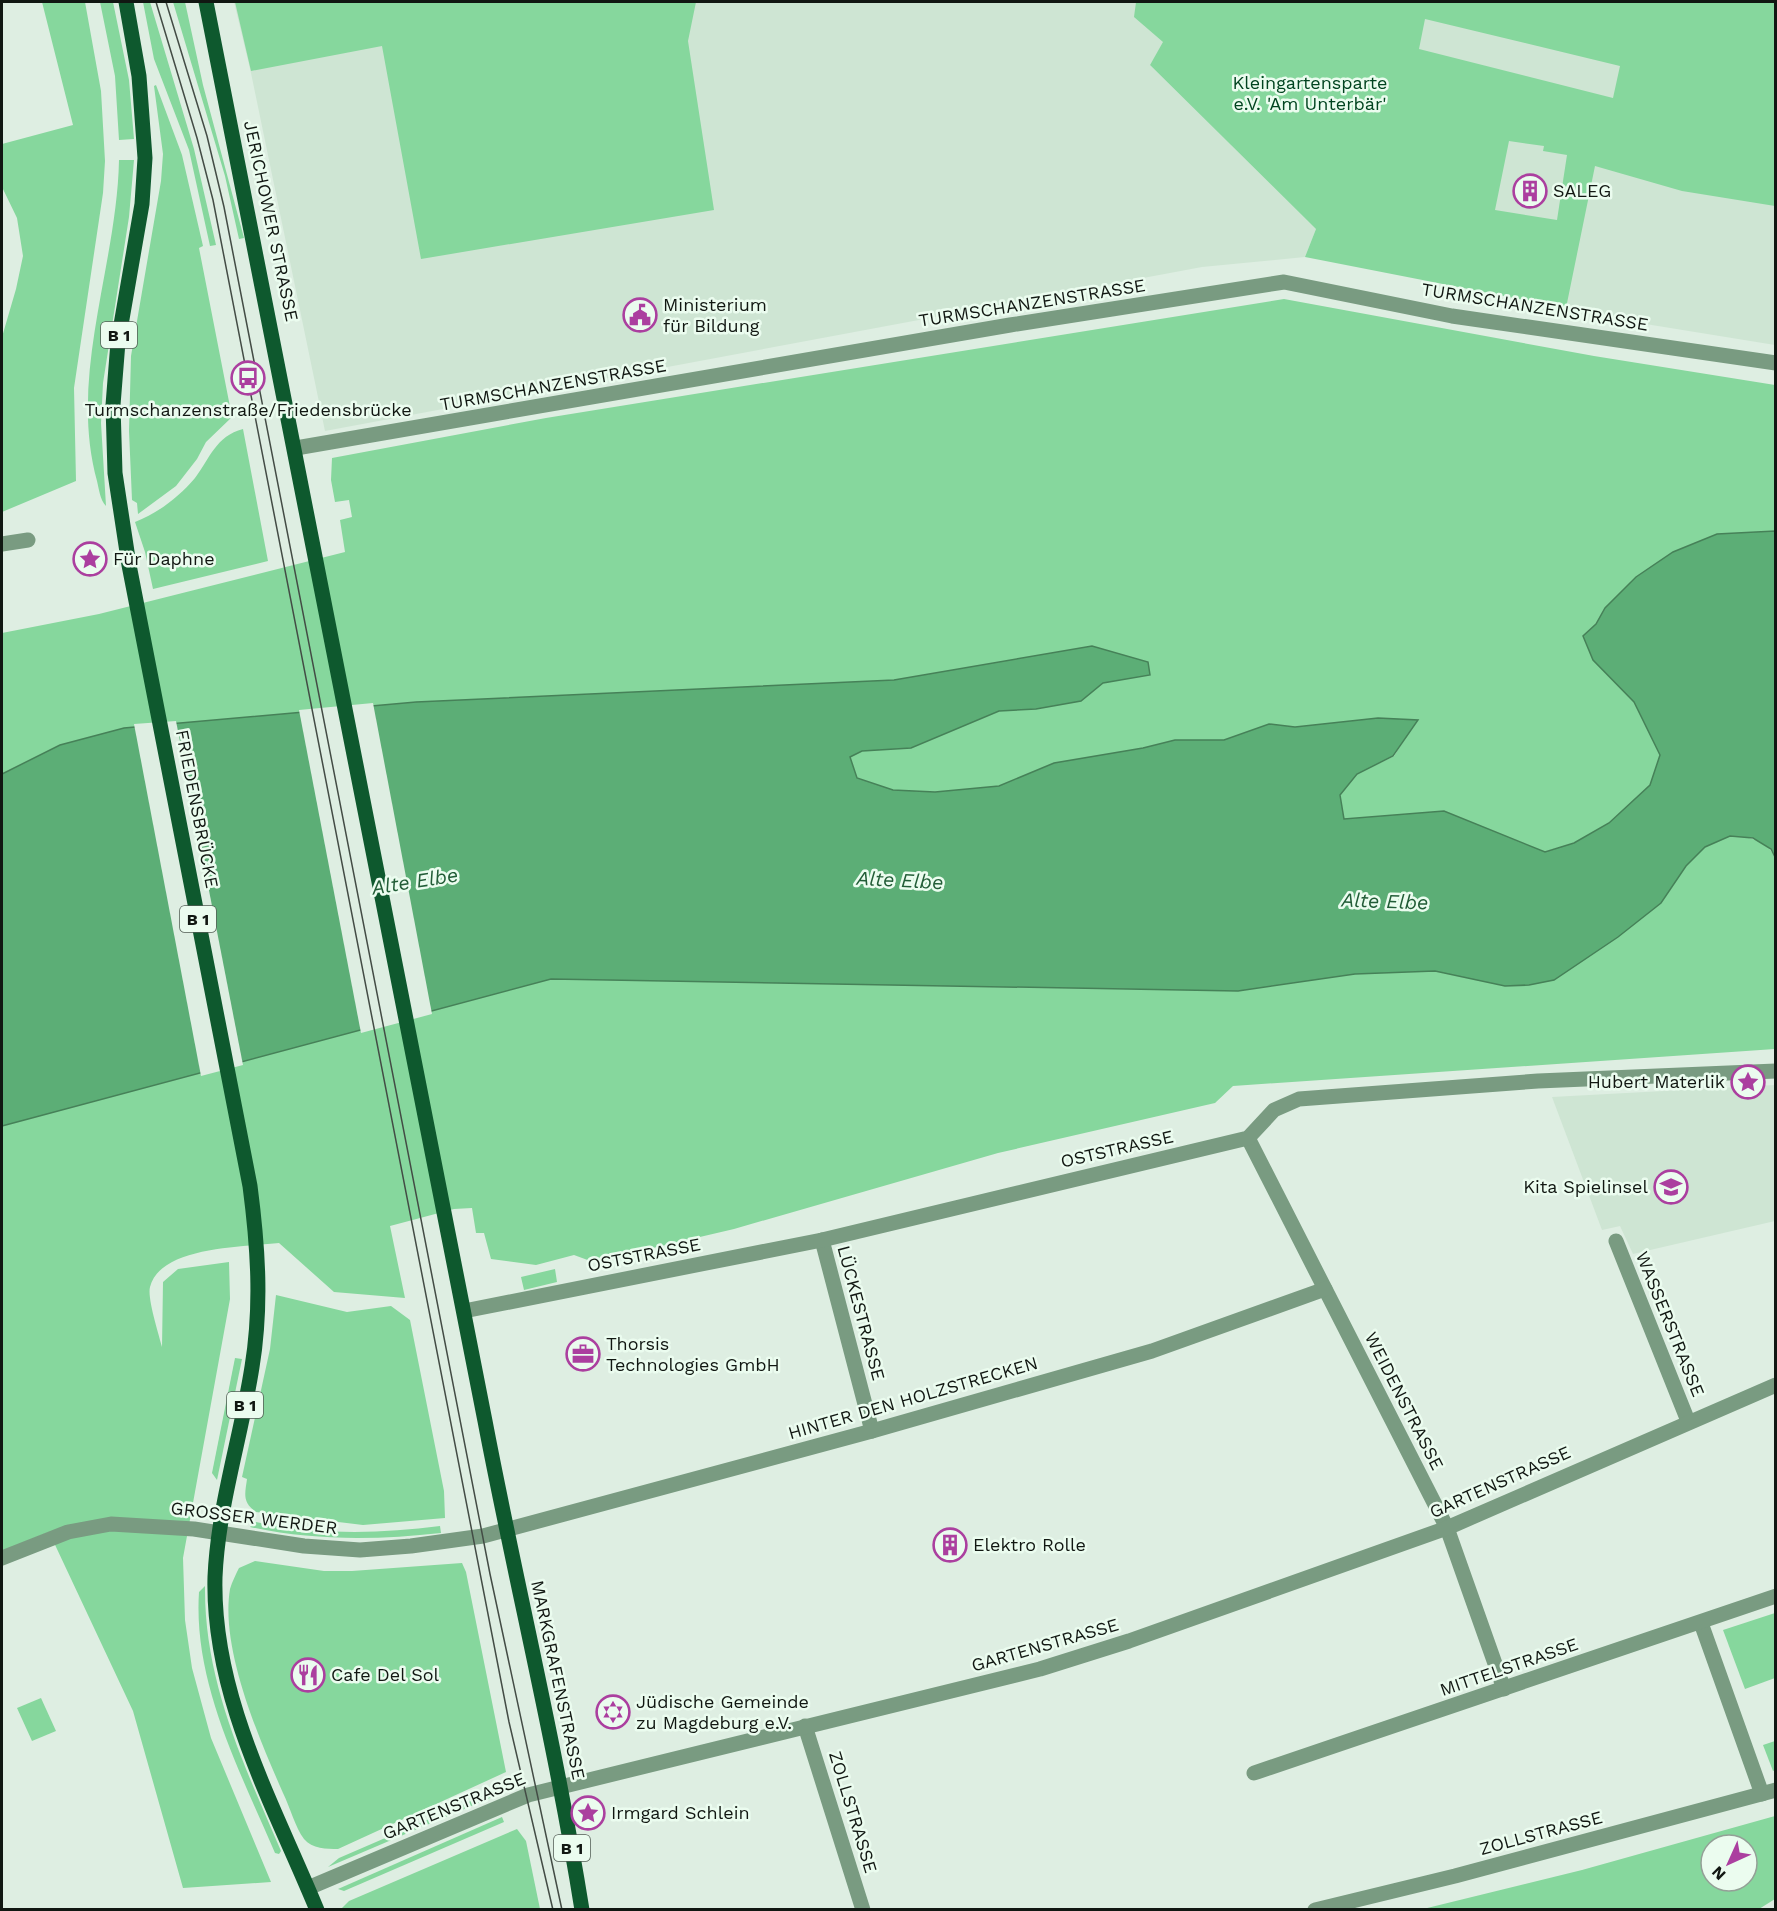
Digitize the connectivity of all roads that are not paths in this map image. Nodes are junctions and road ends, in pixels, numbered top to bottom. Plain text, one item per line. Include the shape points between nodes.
1 (126, 2) edge
2 (206, 2) edge
3 (1776, 363) edge
4 (296, 448) junction
5 (28, 540) dead end
6 (2, 544) edge
7 (1776, 1071) edge
8 (1248, 1138) junction
9 (822, 1240) junction
10 (1616, 1241) dead end
11 (1325, 1289) junction
12 (464, 1311) junction
13 (1776, 1385) edge
14 (1688, 1421) junction
15 (872, 1431) junction
16 (1447, 1528) junction
17 (506, 1530) junction
18 (219, 1534) junction
19 (2, 1558) edge
20 (1776, 1596) edge
21 (1701, 1623) junction
22 (1504, 1689) junction
23 (805, 1726) junction
24 (1254, 1773) dead end
25 (561, 1787) junction
26 (1769, 1792) edge
27 (308, 1888) junction
28 (317, 1910) edge
29 (582, 1910) edge
30 (863, 1910) edge
31 (1315, 1910) edge

1 - 18 main road, FRIEDENSBRÜCKE / B 1 via 139,76 145,149 142,204 118,342 113,405 115,473 129,565 250,1186 259,1274 252,1369
2 - 4 main road, JERICHOWER STRASSE / B 1
3 - 4 street, TURMSCHANZENSTRASSE via 1452,316 1284,282
4 - 12 main road, B 1
5 - 6 street
7 - 8 street via 1538,1081 1299,1099 1275,1110
8 - 9 street, OSTSTRASSE
8 - 11 street, WEIDENSTRASSE
9 - 12 street, OSTSTRASSE
9 - 15 street, LÜCKESTRASSE
10 - 14 street, WASSERSTRASSE
11 - 15 street, HINTER DEN HOLZSTRECKEN via 1176,1344
11 - 16 street, WEIDENSTRASSE
12 - 17 main road, B 1
13 - 14 street, GARTENSTRASSE
14 - 16 street, GARTENSTRASSE
15 - 17 street, HINTER DEN HOLZSTRECKEN
16 - 22 street, WEIDENSTRASSE
16 - 23 street, GARTENSTRASSE via 1084,1656
17 - 18 street, GROSSER WERDER via 461,1540 373,1550 304,1546
17 - 25 main road, MARKGRAFENSTRASSE / B 1
18 - 19 street, GROSSER WERDER via 111,1524 68,1532
18 - 27 main road, B 1 via 216,1595 219,1640 229,1691 244,1737
20 - 21 street, MITTELSTRASSE
21 - 22 street, MITTELSTRASSE
21 - 26 street
22 - 24 street, MITTELSTRASSE
23 - 25 street, GARTENSTRASSE
23 - 30 street, ZOLLSTRASSE
25 - 27 street, GARTENSTRASSE via 512,1800
25 - 29 main road, MARKGRAFENSTRASSE / B 1
26 - 31 street, ZOLLSTRASSE
27 - 28 main road, B 1

